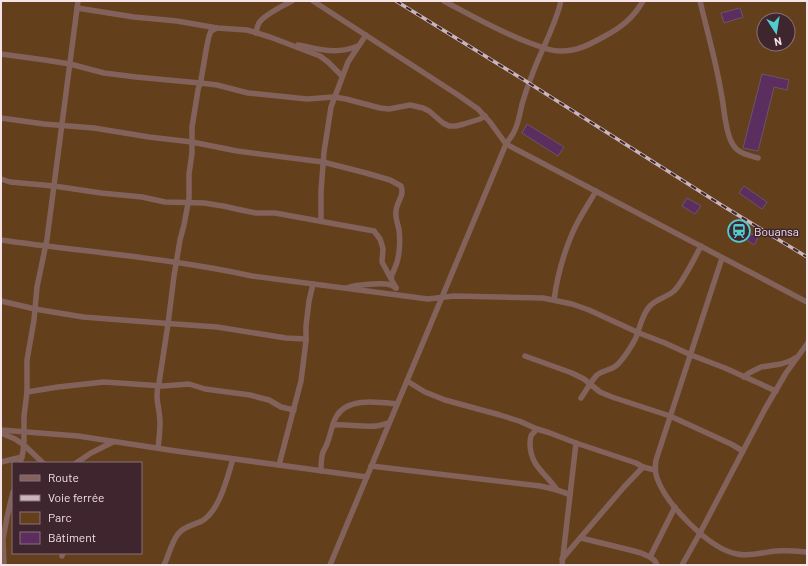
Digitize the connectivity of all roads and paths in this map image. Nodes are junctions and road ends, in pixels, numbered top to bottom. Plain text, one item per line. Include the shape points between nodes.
1 (78, 1) edge
2 (292, 1) edge
3 (313, 1) edge
4 (444, 1) edge
5 (561, 1) edge
6 (642, 1) edge
7 (700, 1) edge
8 (77, 8) junction
9 (217, 28) junction
10 (256, 33) junction
11 (366, 36) junction
12 (289, 44) junction
13 (358, 46) junction
14 (544, 48) junction
15 (1, 54) edge
16 (70, 64) junction
17 (342, 76) junction
18 (200, 83) junction
19 (334, 97) junction
20 (485, 116) junction
21 (1, 118) edge
22 (62, 126) junction
23 (192, 142) junction
24 (506, 144) junction
25 (758, 158) dead end
26 (323, 162) junction
27 (1, 179) edge
28 (54, 186) junction
29 (596, 191) junction
30 (188, 202) junction
31 (321, 221) junction
32 (1, 240) edge
33 (45, 246) junction
34 (701, 246) junction
35 (722, 258) junction
36 (176, 262) junction
37 (391, 278) junction
38 (313, 284) junction
39 (396, 288) junction
40 (345, 289) junction
41 (403, 296) junction
42 (441, 298) junction
43 (554, 300) junction
44 (1, 301) edge
45 (807, 302) edge
46 (35, 309) junction
47 (168, 324) junction
48 (638, 332) junction
49 (306, 339) junction
50 (807, 344) edge
51 (690, 355) junction
52 (525, 356) dead end
53 (799, 356) junction
54 (744, 377) junction
55 (407, 381) junction
56 (591, 384) junction
57 (158, 386) junction
58 (776, 391) junction
59 (27, 392) junction
60 (581, 398) dead end
61 (397, 404) junction
62 (294, 410) junction
63 (670, 416) junction
64 (389, 423) junction
65 (333, 425) junction
66 (536, 429) junction
67 (1, 430) edge
68 (24, 432) junction
69 (1, 434) edge
70 (113, 441) junction
71 (576, 443) junction
72 (24, 445) junction
73 (158, 448) junction
74 (743, 451) junction
75 (22, 456) junction
76 (232, 459) junction
77 (1, 462) edge
78 (20, 462) edge
79 (42, 462) edge
80 (78, 462) edge
81 (279, 465) junction
82 (371, 466) junction
83 (643, 467) junction
84 (321, 470) junction
85 (655, 470) junction
86 (366, 477) junction
87 (558, 490) junction
88 (570, 495) junction
89 (12, 496) edge
90 (675, 507) junction
91 (12, 509) edge
92 (8, 512) junction
93 (700, 533) junction
94 (581, 538) junction
95 (807, 552) edge
96 (650, 557) junction
97 (562, 562) edge
98 (4, 565) edge
99 (164, 565) edge
100 (330, 565) edge
101 (657, 565) edge
102 (682, 565) edge

1 - 8 street
2 - 10 street via 265,17 257,26
3 - 11 street
4 - 14 street via 496,29
5 - 14 street
6 - 14 street via 632,17 623,25 594,42 569,50
7 - 25 street via 730,139 740,152
8 - 9 street
8 - 16 street
9 - 10 street
9 - 18 street via 211,31 209,36
10 - 12 street
11 - 13 street
11 - 20 street via 458,94
12 - 13 street via 332,52
12 - 17 street via 320,56
13 - 17 street
14 - 24 street via 531,76 517,124
15 - 16 street
16 - 18 street via 110,74
16 - 22 street
17 - 19 street
18 - 19 street via 260,95 307,99
18 - 23 street via 192,127
19 - 20 street via 380,108 410,105 423,108 449,126 464,124
19 - 26 street
20 - 24 street
21 - 22 street
22 - 23 street
22 - 28 street
23 - 26 street via 237,151
23 - 30 street
24 - 29 street
24 - 42 street
26 - 31 street via 320,191
26 - 37 street via 390,180 401,186 403,192 396,213 400,240 398,258
27 - 28 street
28 - 30 street via 165,202
28 - 33 street
29 - 34 street
29 - 43 street via 572,234 561,266
30 - 31 street
30 - 36 street
31 - 37 street via 374,231 380,239 383,249 382,260
32 - 33 street
33 - 36 street
33 - 46 street
34 - 35 street
34 - 48 street via 676,288 647,309
35 - 45 street
35 - 51 street
36 - 38 street
36 - 47 street
37 - 39 street
38 - 40 street
38 - 49 street
39 - 40 street via 390,285 367,284
39 - 41 street
40 - 41 street
41 - 42 street
42 - 43 street via 524,297
42 - 55 street
43 - 48 street via 589,310
44 - 46 street
46 - 47 street via 83,317
46 - 59 street via 27,360
47 - 49 street via 217,327
47 - 57 street
48 - 51 street
48 - 56 street via 617,365 598,375
49 - 62 street via 301,381
50 - 53 street
51 - 54 street
51 - 63 street
52 - 56 street
53 - 54 street via 781,364 761,367
53 - 58 street
54 - 58 street
55 - 61 street
55 - 66 street via 445,400 519,421
56 - 60 street
56 - 63 street via 612,398
57 - 59 street via 104,382
57 - 62 street via 189,384 205,389 250,395
57 - 73 street
58 - 74 street
59 - 68 street
61 - 64 street
61 - 65 street via 350,404 340,411
62 - 81 street
63 - 74 street
63 - 85 street
64 - 65 street via 377,426
64 - 82 street
65 - 84 street via 322,457
66 - 71 street
66 - 87 street via 531,436 531,456
67 - 68 street
68 - 70 street
68 - 72 street
69 - 72 street
70 - 73 street
70 - 80 street
71 - 83 street
71 - 88 street
72 - 75 street
72 - 79 street
73 - 76 street
74 - 93 street
75 - 77 street
75 - 78 street
76 - 81 street
76 - 99 street via 228,477 216,506 207,517 178,534
81 - 84 street
82 - 86 street
82 - 87 street
83 - 85 street
83 - 94 street
84 - 86 street
85 - 90 street via 661,486
86 - 100 street
87 - 88 street
88 - 97 street
89 - 92 street
90 - 93 street
90 - 96 street
91 - 92 street
92 - 98 street via 3,539
93 - 95 street via 731,553
93 - 102 street
94 - 96 street
94 - 97 street
96 - 101 street

